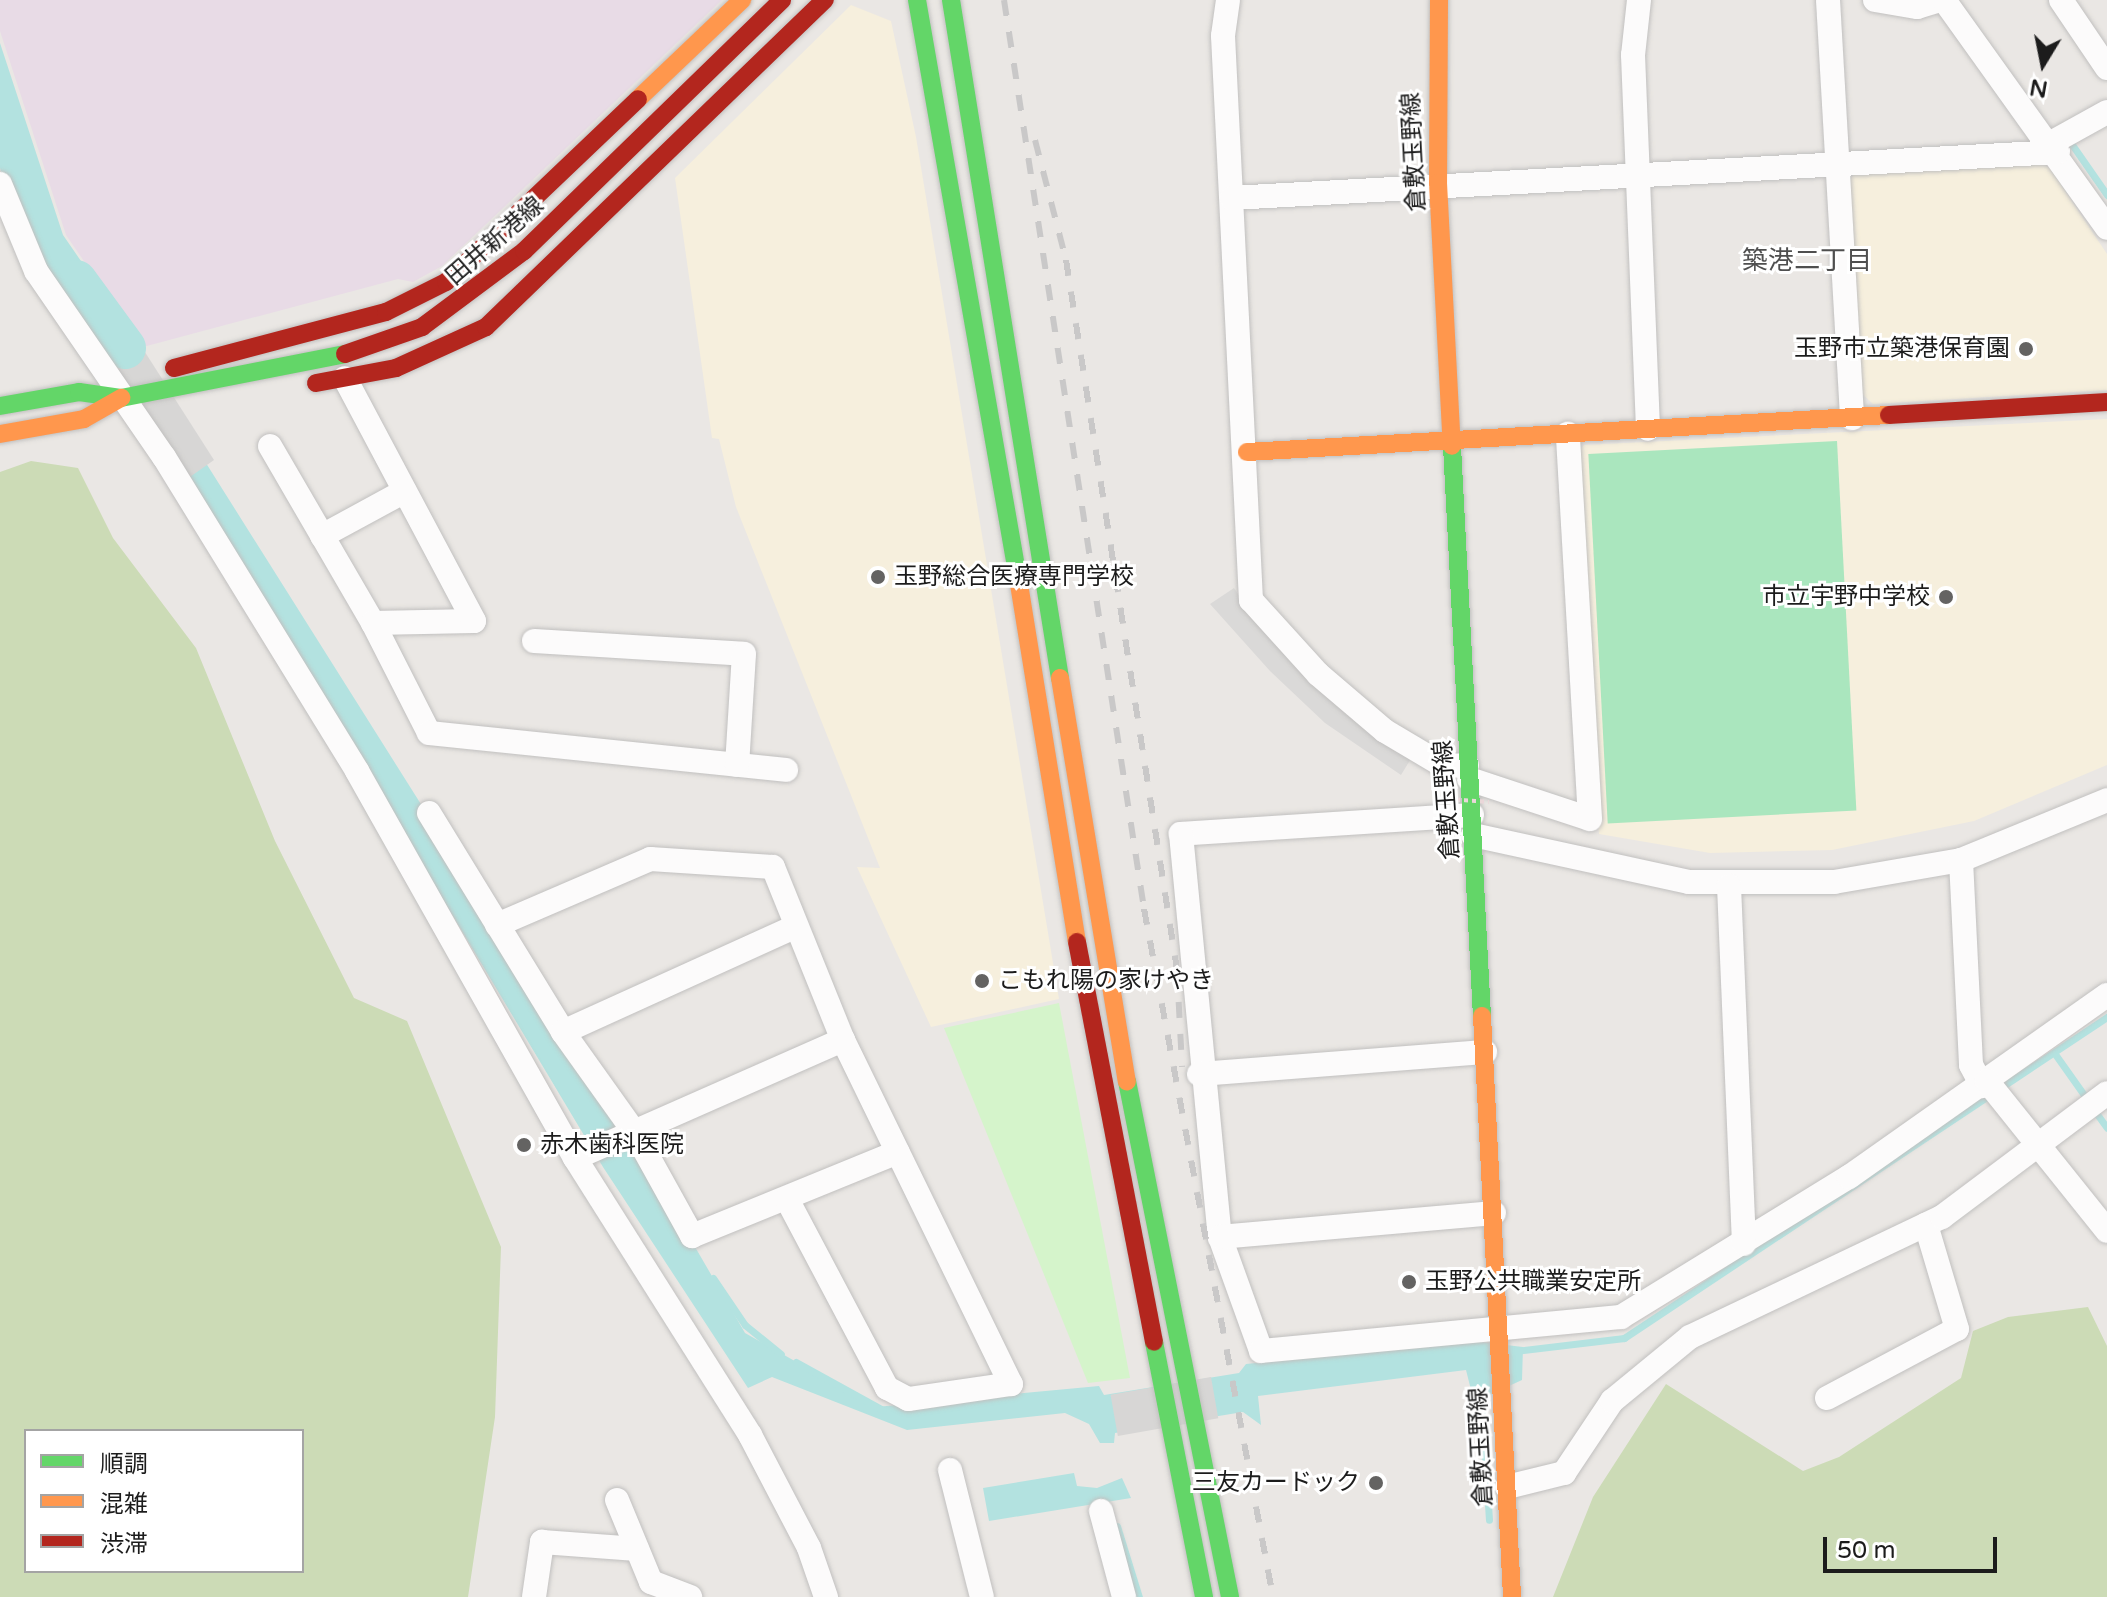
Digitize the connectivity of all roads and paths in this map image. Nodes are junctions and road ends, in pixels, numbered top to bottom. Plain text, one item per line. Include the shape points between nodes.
1 (742, 0) edge
2 (782, 0) edge
3 (825, 0) edge
4 (917, 0) edge
5 (951, 0) edge
6 (1228, 0) edge
7 (1439, 0) edge
8 (1639, 0) edge
9 (1828, 0) edge
10 (1875, 0) edge
11 (1942, 0) edge
12 (2061, 0) edge
13 (2107, 68) edge
14 (2107, 112) edge
15 (2054, 148) junction
16 (1837, 165) junction
17 (1637, 173) junction
18 (1438, 183) junction
19 (0, 184) edge
20 (1232, 198) junction
21 (2107, 228) edge
22 (345, 378) junction
23 (126, 397) junction
24 (174, 398) junction
25 (2107, 402) edge
26 (0, 406) edge
27 (1852, 418) junction
28 (1648, 429) junction
29 (0, 434) edge
30 (1568, 434) junction
31 (1453, 440) junction
32 (270, 446) dead end
33 (1247, 452) junction
34 (405, 491) junction
35 (322, 536) junction
36 (373, 623) junction
37 (534, 641) dead end
38 (737, 765) junction
39 (786, 770) dead end
40 (1468, 772) junction
41 (1448, 799) dead end
42 (2107, 800) edge
43 (429, 813) dead end
44 (1478, 817) junction
45 (1961, 860) junction
46 (1729, 886) junction
47 (497, 925) junction
48 (795, 927) junction
49 (2107, 995) edge
50 (563, 1032) junction
51 (843, 1040) junction
52 (1485, 1052) junction
53 (1199, 1074) junction
54 (1992, 1090) junction
55 (2107, 1093) edge
56 (635, 1133) junction
57 (2032, 1145) junction
58 (898, 1152) junction
59 (575, 1158) junction
60 (787, 1199) junction
61 (1494, 1213) junction
62 (1926, 1225) junction
63 (2107, 1231) edge
64 (1220, 1237) junction
65 (1744, 1244) junction
66 (1500, 1337) junction
67 (1827, 1398) dead end
68 (950, 1470) dead end
69 (1507, 1487) junction
70 (617, 1500) dead end
71 (1101, 1511) dead end
72 (637, 1549) junction
73 (534, 1597) edge
74 (690, 1597) edge
75 (826, 1597) edge
76 (982, 1597) edge
77 (1124, 1597) edge
78 (1204, 1597) edge
79 (1230, 1597) edge
80 (1512, 1597) edge

1 - 23 main road via 446,282 386,312 158,372
2 - 24 main road, 田井新港線 via 481,289 422,327 340,356
3 - 22 main road via 486,327 407,364
4 - 78 main road via 958,209 1084,985
5 - 79 main road via 1113,1010
6 - 20 street
7 - 18 main road, 倉敷玉野線
8 - 17 street
9 - 16 street
10 - 11 street via 1917,7
11 - 15 street
12 - 13 street
14 - 15 street
15 - 16 street
15 - 21 street
16 - 17 street
16 - 27 street
17 - 18 street
17 - 28 street
18 - 20 street
18 - 31 main road, 倉敷玉野線
19 - 23 street via 36,271
20 - 33 street
22 - 24 main road
22 - 34 street
23 - 24 main road, 田井新港線
23 - 26 main road, 田井新港線 via 79,392
23 - 29 main road, 田井新港線 via 84,419
23 - 59 street via 357,771
25 - 27 main road
27 - 28 main road
28 - 30 main road
30 - 31 main road
30 - 40 street via 1590,819
31 - 33 main road
31 - 40 main road, 倉敷玉野線
32 - 35 street
33 - 40 street via 1251,600 1318,674 1385,731 1444,766
34 - 35 street
34 - 36 street via 474,621
35 - 36 street
36 - 38 street via 429,733
37 - 38 street via 744,654
38 - 39 street
40 - 44 main road, 倉敷玉野線
41 - 44 path, bridge
42 - 45 street
43 - 47 street
44 - 46 street via 1642,875
44 - 52 main road, 倉敷玉野線
44 - 53 street via 1181,834
45 - 46 street via 1834,882
45 - 54 street via 1971,1065
46 - 65 street
47 - 48 street via 650,859 773,867
47 - 50 street
48 - 50 street
48 - 51 street
49 - 54 street
50 - 56 street
51 - 56 street
51 - 58 street
52 - 53 street
52 - 61 main road, 倉敷玉野線
53 - 64 street
54 - 57 street
54 - 65 street
55 - 57 street
56 - 59 street
56 - 60 street via 692,1236
57 - 62 street
57 - 63 street
58 - 60 street
58 - 60 street via 1011,1384 908,1399 887,1388
59 - 75 street via 750,1435
61 - 64 street
61 - 66 main road, 倉敷玉野線
62 - 67 street via 1957,1329
62 - 69 street via 1690,1337 1612,1401 1564,1473
64 - 66 street via 1261,1351
65 - 66 street via 1621,1317
66 - 69 main road, 倉敷玉野線
68 - 76 street
69 - 80 main road, 倉敷玉野線
70 - 72 street
71 - 77 street
72 - 73 street via 542,1542
72 - 74 street via 651,1582

